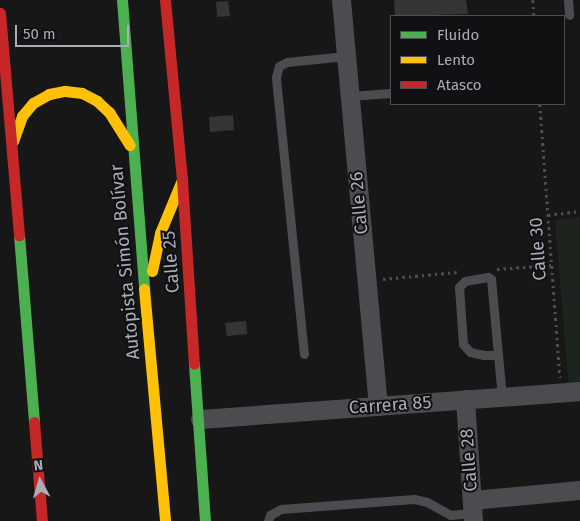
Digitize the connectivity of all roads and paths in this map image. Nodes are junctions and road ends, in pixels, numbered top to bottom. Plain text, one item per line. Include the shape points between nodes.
1 (122, 0) edge
2 (165, 0) edge
3 (341, 0) edge
4 (533, 0) edge
5 (568, 0) edge
6 (180, 4) dead end
7 (0, 13) edge
8 (534, 15) edge
9 (569, 15) dead end
10 (167, 25) junction
11 (346, 56) junction
12 (390, 93) edge
13 (350, 96) junction
14 (540, 105) edge
15 (12, 141) junction
16 (132, 148) junction
17 (182, 180) junction
18 (580, 211) edge
19 (548, 215) junction
20 (148, 317) junction
21 (304, 354) dead end
22 (498, 354) junction
23 (571, 392) edge
24 (502, 397) junction
25 (465, 399) junction
26 (378, 406) junction
27 (200, 419) junction
28 (580, 490) edge
29 (473, 511) edge
30 (42, 521) edge
31 (165, 521) edge
32 (205, 521) edge
33 (268, 521) edge

1 - 16 main road, Autopista Simón Bolívar
2 - 10 main road, Calle 25
3 - 11 street, Calle 26
4 - 8 path
5 - 9 lane
6 - 10 main road
7 - 15 main road
10 - 17 main road, Calle 25
11 - 13 street, Calle 26
11 - 21 lane via 287,62 279,66 276,77
12 - 13 lane
13 - 26 street, Calle 26
14 - 19 path, Calle 30
15 - 16 main road via 22,116 34,103 56,92 74,91 89,96 109,112
15 - 30 main road
16 - 20 main road, Autopista Simón Bolívar
17 - 20 main road via 160,233 152,263
17 - 27 main road, Calle 25
18 - 19 path
19 - 23 path, Calle 30
20 - 31 main road, Autopista Simón Bolívar
22 - 22 lane via 484,356 470,352 463,344 459,287 466,280 491,279
22 - 24 lane
23 - 24 street, Carrera 85
24 - 25 street, Carrera 85
25 - 26 street, Carrera 85
25 - 29 street, Calle 28
26 - 27 street, Carrera 85
27 - 32 main road, Calle 25
28 - 29 street
29 - 33 lane via 450,515 428,502 414,499 281,509 270,515

